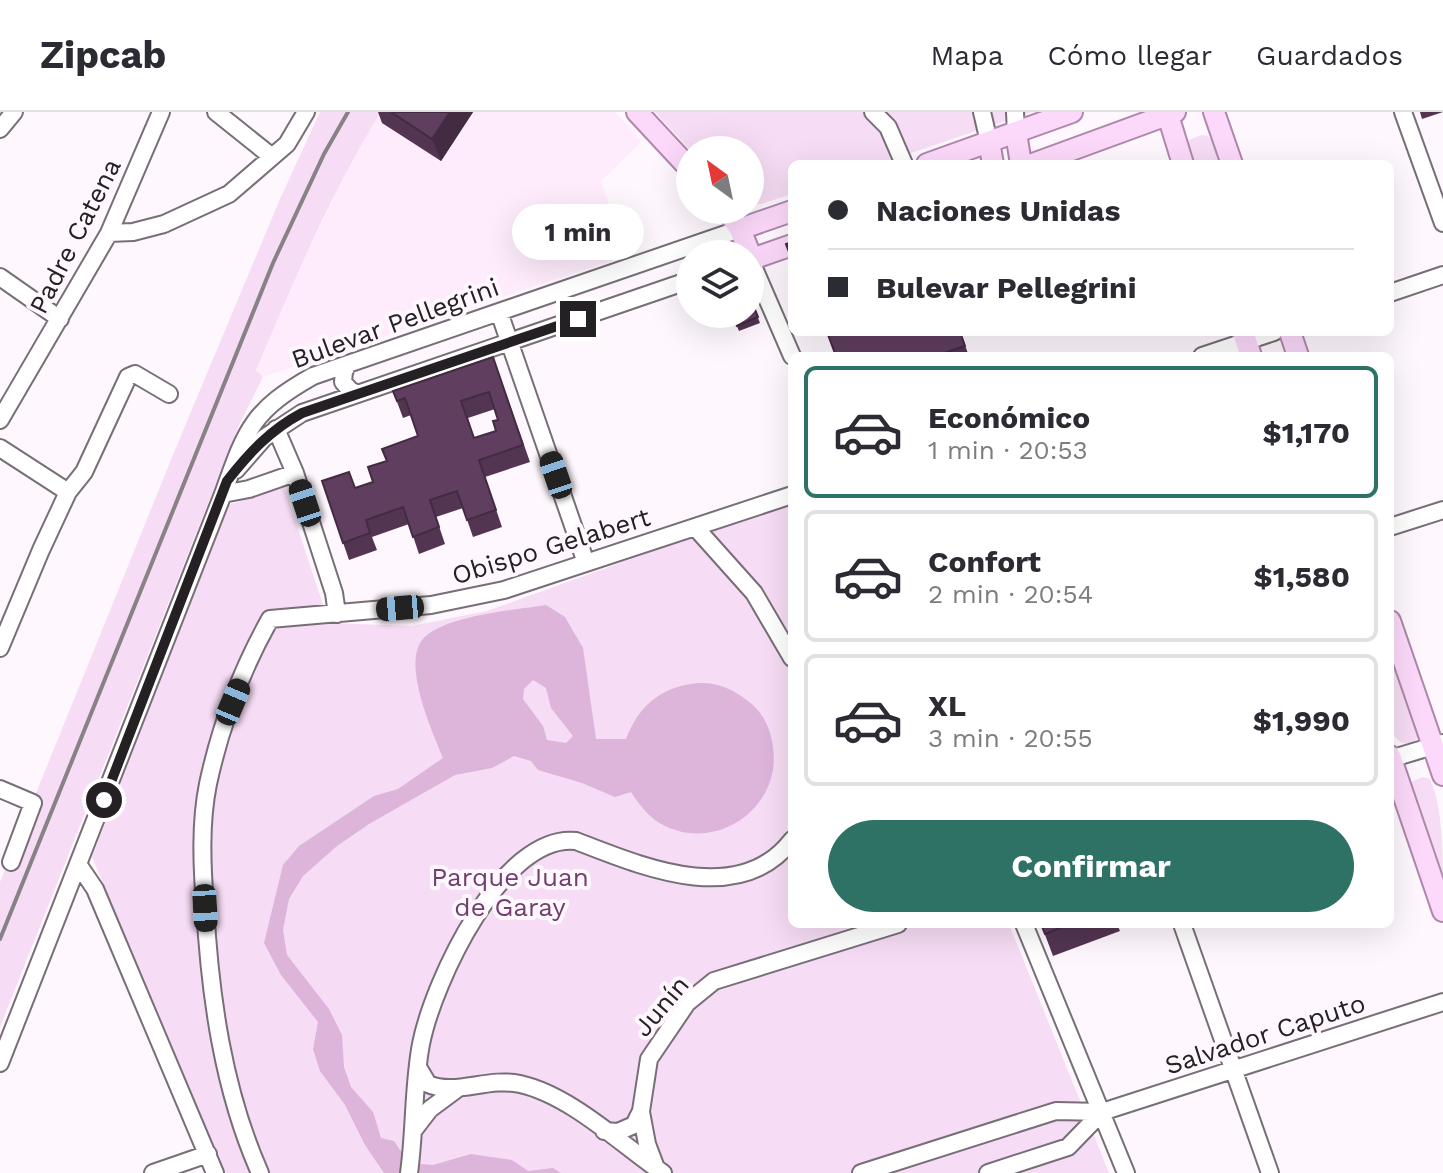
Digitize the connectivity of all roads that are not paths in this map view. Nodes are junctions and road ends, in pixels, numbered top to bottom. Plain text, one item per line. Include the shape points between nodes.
1 (14, 112) edge
2 (161, 112) edge
3 (216, 112) edge
4 (306, 112) edge
5 (637, 112) edge
6 (873, 112) edge
7 (982, 112) edge
8 (1015, 112) edge
9 (1072, 112) edge
10 (1214, 112) edge
11 (1403, 112) edge
12 (1169, 113) edge
13 (0, 129) edge
14 (1016, 133) junction
15 (989, 142) junction
16 (676, 154) edge
17 (271, 156) junction
18 (902, 160) edge
19 (938, 160) edge
20 (992, 160) edge
21 (1020, 160) edge
22 (1044, 160) edge
23 (1182, 160) edge
24 (1231, 160) edge
25 (788, 212) edge
26 (1443, 223) edge
27 (737, 224) edge
28 (740, 229) junction
29 (109, 233) junction
30 (744, 240) edge
31 (788, 246) edge
32 (764, 255) edge
33 (1443, 275) edge
34 (0, 277) edge
35 (676, 285) edge
36 (764, 290) edge
37 (1394, 292) edge
38 (499, 312) junction
39 (60, 319) junction
40 (510, 343) junction
41 (1247, 343) edge
42 (790, 352) edge
43 (1216, 352) edge
44 (348, 364) junction
45 (169, 394) dead end
46 (357, 394) junction
47 (0, 420) edge
48 (276, 429) junction
49 (0, 448) edge
50 (295, 473) junction
51 (225, 487) junction
52 (68, 492) junction
53 (788, 496) edge
54 (1443, 510) edge
55 (1394, 526) edge
56 (695, 527) junction
57 (586, 563) junction
58 (337, 614) junction
59 (1394, 631) edge
60 (0, 648) edge
61 (788, 651) edge
62 (1438, 744) edge
63 (1394, 757) edge
64 (1394, 770) edge
65 (1443, 775) edge
66 (0, 789) edge
67 (788, 848) edge
68 (11, 862) dead end
69 (78, 864) junction
70 (1443, 911) edge
71 (881, 928) edge
72 (1026, 928) edge
73 (1183, 928) edge
74 (1443, 1002) edge
75 (0, 1063) edge
76 (418, 1066) junction
77 (1233, 1069) junction
78 (462, 1086) junction
79 (641, 1111) junction
80 (1056, 1111) junction
81 (1102, 1112) junction
82 (413, 1131) junction
83 (604, 1131) junction
84 (1068, 1147) junction
85 (208, 1154) junction
86 (410, 1164) edge
87 (659, 1171) edge
88 (153, 1173) edge
89 (215, 1173) edge
90 (260, 1173) edge
91 (861, 1173) edge
92 (988, 1173) edge
93 (1126, 1173) edge
94 (1270, 1173) edge

1 - 13 street
2 - 29 street, Padre Catena
3 - 17 street
4 - 17 street via 287,144
5 - 16 main road
6 - 18 street via 888,127
7 - 15 street
8 - 14 street
9 - 14 main road
10 - 24 main road
11 - 26 street
12 - 22 main road
12 - 23 main road
14 - 15 main road
14 - 21 main road
15 - 19 main road
15 - 20 main road
17 - 29 street via 229,194 189,215 147,230
25 - 28 main road, Bulevar Pellegrini
27 - 28 main road
28 - 30 main road
28 - 38 street, Bulevar Pellegrini
29 - 39 street, Padre Catena
31 - 32 main road
33 - 37 street
34 - 39 street
35 - 40 street, Bulevar Pellegrini
36 - 42 street
38 - 40 street
38 - 44 street, Bulevar Pellegrini
39 - 47 street, Padre Catena
40 - 46 street, Bulevar Pellegrini
40 - 57 street
41 - 43 street
44 - 46 street via 343,382
44 - 51 street, Bulevar Pellegrini via 313,376 262,411 235,455
45 - 52 street via 135,374 128,377 84,472
46 - 48 street, Bulevar Pellegrini via 302,413
48 - 50 street
48 - 51 street, Bulevar Pellegrini via 252,450
49 - 52 street
50 - 51 street via 249,489
50 - 58 street
51 - 69 street
52 - 60 street
53 - 56 street, Obispo Gelabert
54 - 55 street
56 - 57 street, Obispo Gelabert
56 - 61 street via 754,593
57 - 58 street, Obispo Gelabert via 463,601
58 - 90 street, Obispo Gelabert via 270,619 233,702 208,785 203,859 209,973 244,1129
59 - 62 main road
62 - 63 street
62 - 65 main road
64 - 70 main road
66 - 68 street via 33,803
67 - 76 street via 766,864 712,878 667,872 576,841 539,848 503,880 458,947 432,1002
69 - 75 street
69 - 85 street via 95,889
71 - 79 street, Junín via 714,981 698,993 649,1059
72 - 81 street
73 - 77 street
74 - 77 street, Salvador Caputo
76 - 78 street via 428,1084 442,1089
76 - 82 street
77 - 81 street, Salvador Caputo
77 - 94 street
78 - 82 street via 430,1109
78 - 83 street via 500,1081 522,1085 560,1100
79 - 83 street via 628,1130
79 - 87 street, Junín
80 - 81 street, Salvador Caputo
80 - 84 street via 1067,1122
80 - 91 street, Salvador Caputo
81 - 84 street, Salvador Caputo
81 - 93 street
82 - 86 street
83 - 87 street
84 - 92 street, Salvador Caputo
85 - 88 street
85 - 89 street

